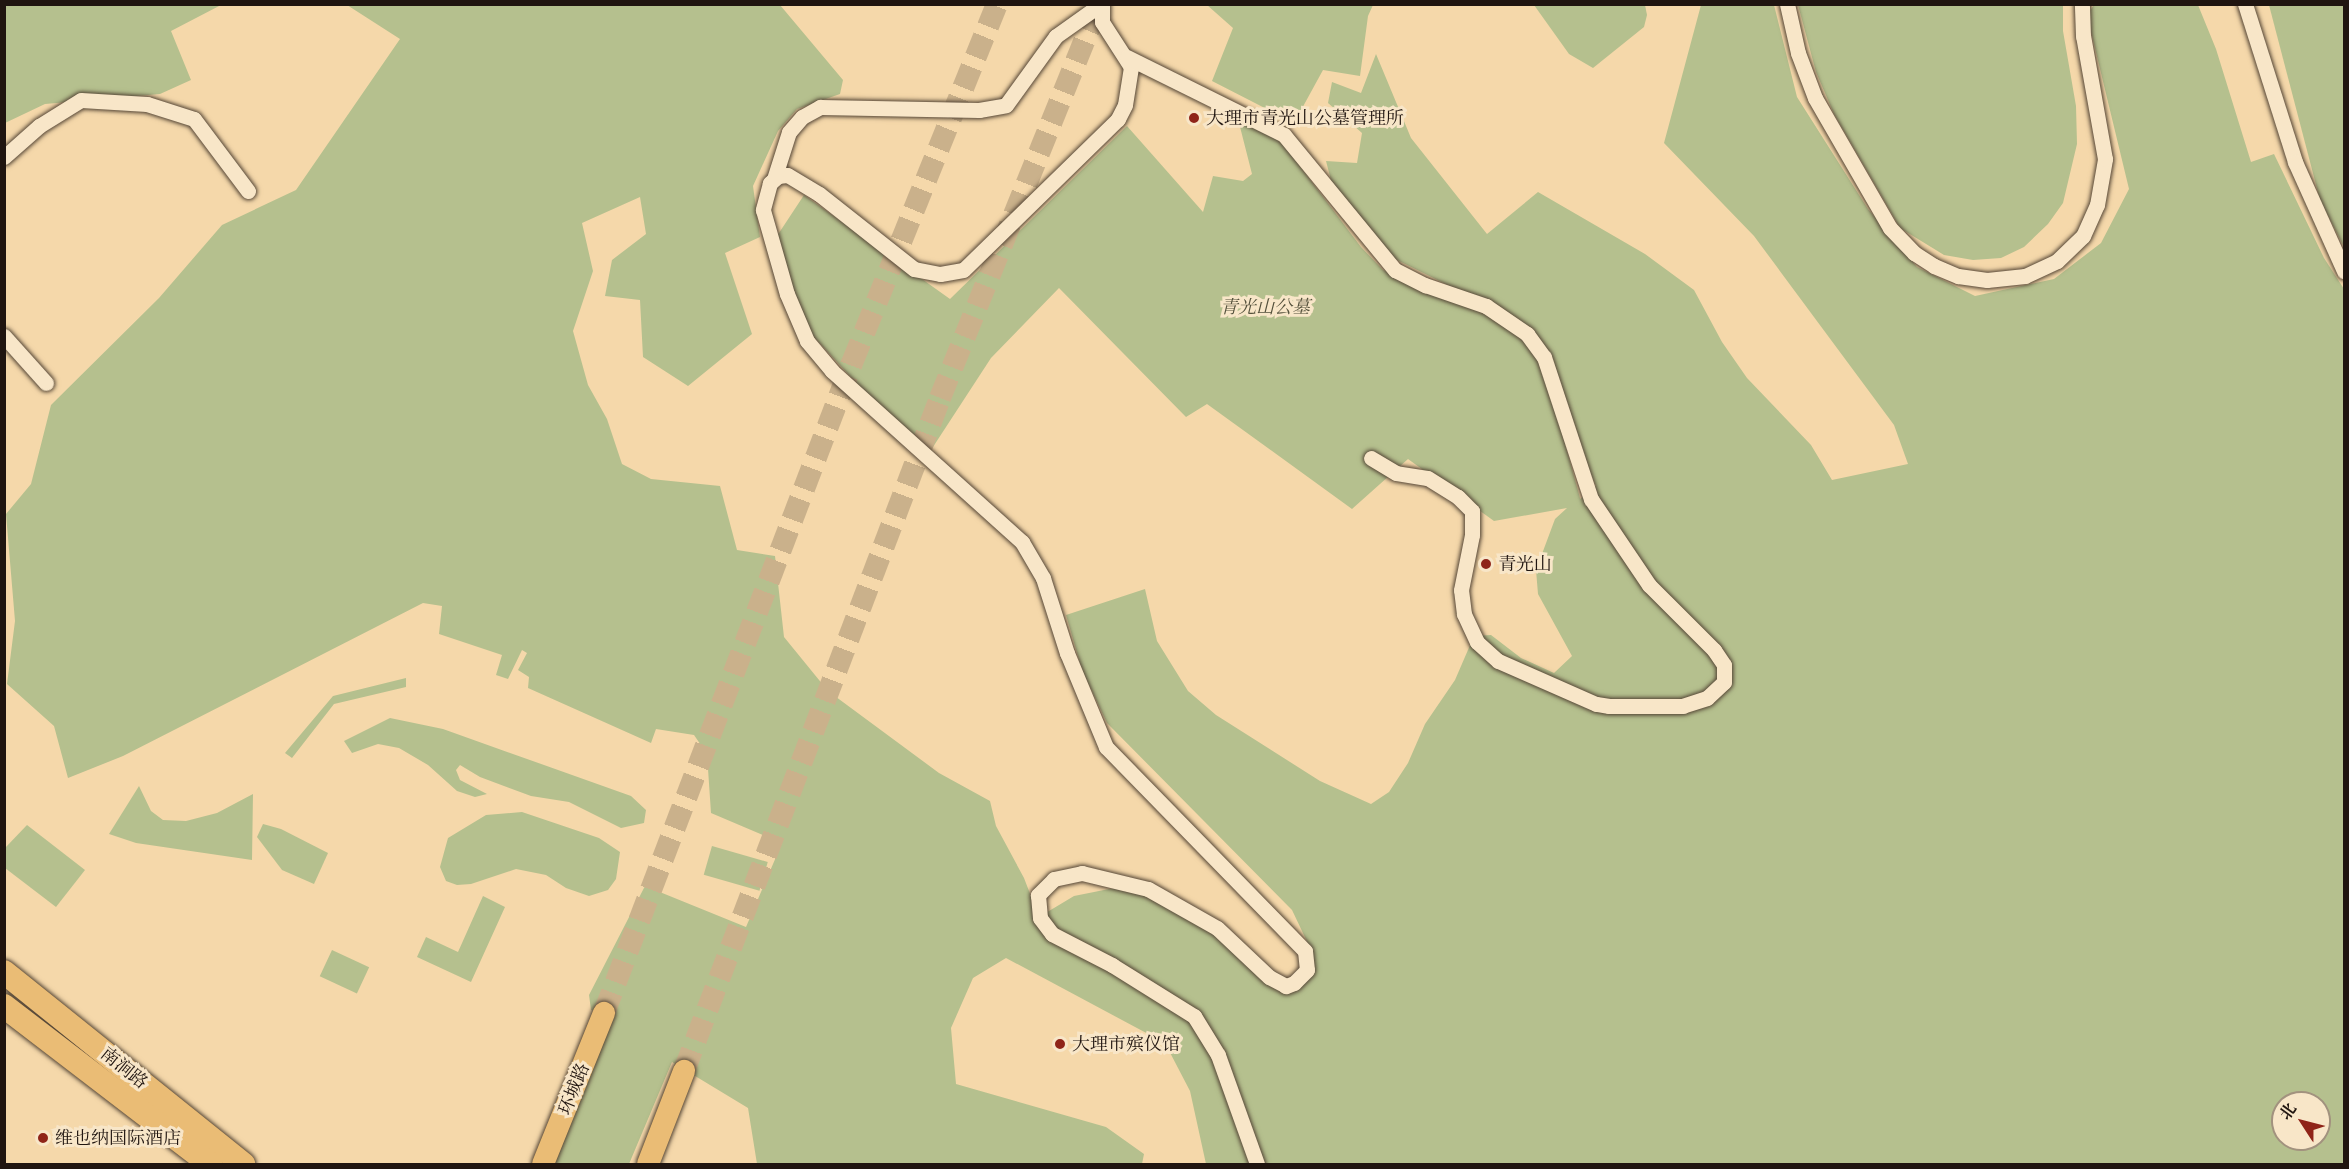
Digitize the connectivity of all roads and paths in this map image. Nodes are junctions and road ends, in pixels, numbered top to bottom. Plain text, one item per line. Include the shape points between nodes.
1 (1101, 4) edge
2 (1787, 4) edge
3 (2082, 4) edge
4 (2245, 4) edge
5 (1127, 57) junction
6 (4, 157) edge
7 (774, 179) junction
8 (248, 191) dead end
9 (2344, 271) edge
10 (4, 336) edge
11 (46, 383) dead end
12 (1371, 458) dead end
13 (4, 972) edge
14 (4, 1006) edge
15 (604, 1013) tunnel mouth
16 (684, 1071) tunnel mouth
17 (210, 1164) edge
18 (243, 1164) edge
19 (543, 1164) edge
20 (648, 1164) edge
21 (1257, 1164) edge

1 - 5 street via 1102,22
1 - 7 street via 1056,36 1006,105 979,110 820,107 802,117 789,132
2 - 3 street via 1815,98 1884,220 1902,243 1925,260 1958,276 1987,280 2025,276 2057,261 2083,236 2097,205 2105,159 2083,36
4 - 9 street via 2295,162
5 - 7 street via 1131,78 1125,105 1114,124 974,261 956,273 914,269 806,185 787,175
5 - 12 street via 1284,135 1395,270 1486,306 1527,334 1544,357 1591,499 1650,585 1714,650 1724,665 1724,682 1707,698 1683,706 1602,705 1498,661 1477,642 1464,614 1461,590 1473,535 1472,511 1458,496 1427,478 1396,473
6 - 8 street via 39,126 81,100 147,104 194,119
7 - 21 street via 765,193 763,210 786,294 807,341 832,371 1022,542 1043,578 1067,653 1106,747 1305,951 1307,970 1286,986 1269,977 1217,928 1148,889 1095,874 1076,873 1054,879 1038,895 1040,918 1052,934 1112,965 1194,1016 1218,1055
10 - 11 street
13 - 18 highway, 南涧路
14 - 17 highway, 南涧路
15 - 19 main road, 环城路
16 - 20 main road

